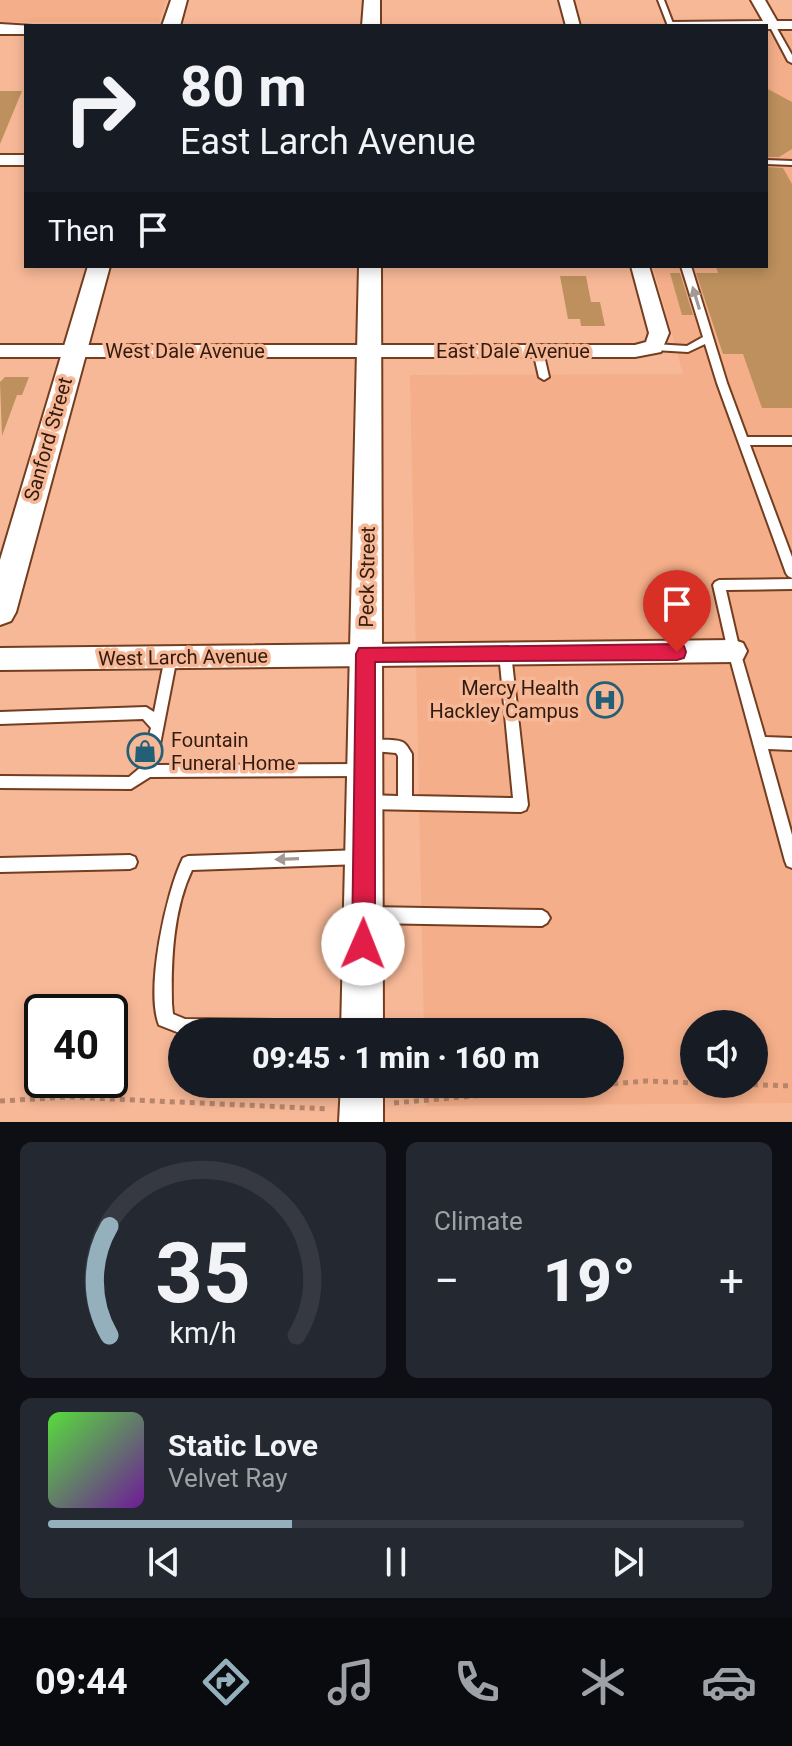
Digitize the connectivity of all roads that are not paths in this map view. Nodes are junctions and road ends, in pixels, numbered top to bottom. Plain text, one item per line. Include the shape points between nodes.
1 (179, 0) edge
2 (372, 0) edge
3 (566, 0) edge
4 (661, 0) edge
5 (758, 0) edge
6 (172, 24) edge
7 (371, 24) edge
8 (572, 24) edge
9 (670, 24) edge
10 (768, 25) edge
11 (772, 25) junction
12 (792, 25) edge
13 (0, 29) edge
14 (24, 29) edge
15 (792, 61) edge
16 (0, 160) edge
17 (24, 160) edge
18 (768, 162) edge
19 (792, 163) edge
20 (98, 268) edge
21 (370, 268) edge
22 (641, 268) edge
23 (687, 268) edge
24 (708, 339) junction
25 (654, 347) junction
26 (73, 350) junction
27 (0, 351) edge
28 (371, 351) junction
29 (538, 351) junction
30 (544, 377) dead end
31 (744, 441) junction
32 (792, 441) edge
33 (792, 573) edge
34 (792, 584) edge
35 (0, 612) edge
36 (734, 651) junction
37 (505, 653) junction
38 (366, 654) junction
39 (171, 657) junction
40 (0, 659) edge
41 (0, 718) edge
42 (158, 726) junction
43 (760, 743) junction
44 (792, 744) edge
45 (147, 771) junction
46 (365, 773) junction
47 (0, 782) edge
48 (405, 803) junction
49 (365, 857) junction
50 (792, 861) edge
51 (130, 862) dead end
52 (0, 865) edge
53 (364, 915) junction
54 (542, 918) dead end
55 (362, 1018) edge
56 (168, 1020) edge
57 (362, 1098) edge
58 (361, 1122) edge

1 - 6 street
2 - 7 street
3 - 8 street
4 - 9 lane
5 - 11 street
10 - 11 street
11 - 12 street
11 - 15 lane
13 - 14 street
16 - 17 street
18 - 19 lane
20 - 26 street, Sanford Street
21 - 28 street, Peck Street
22 - 25 street via 659,333
24 -> 23 lane
24 - 25 lane via 688,349
24 - 31 lane
25 - 29 street, East Dale Avenue
26 - 27 street, West Dale Avenue
26 - 28 street, West Dale Avenue
26 - 35 street, Sanford Street
28 - 29 street, East Dale Avenue
28 - 38 street, Peck Street
29 - 30 lane
31 - 32 lane
31 - 33 lane
34 - 36 lane via 719,585
36 - 37 street, West Larch Avenue
36 - 43 lane
37 - 38 street, West Larch Avenue
37 - 48 lane via 521,805
38 - 39 street, West Larch Avenue
38 - 46 street, Peck Street
39 - 40 street, West Larch Avenue
39 - 42 lane
41 - 42 lane via 146,713
42 - 45 lane
43 - 44 lane
43 - 50 lane
45 - 46 lane
45 - 47 lane via 131,783
46 - 48 lane
46 - 48 lane via 399,747 405,754
46 - 49 street, Peck Street
49 - 53 street, Peck Street
49 -> 56 lane via 188,863 175,897 162,1002
51 - 52 lane
53 - 54 lane
53 - 55 street, Peck Street
57 - 58 street

